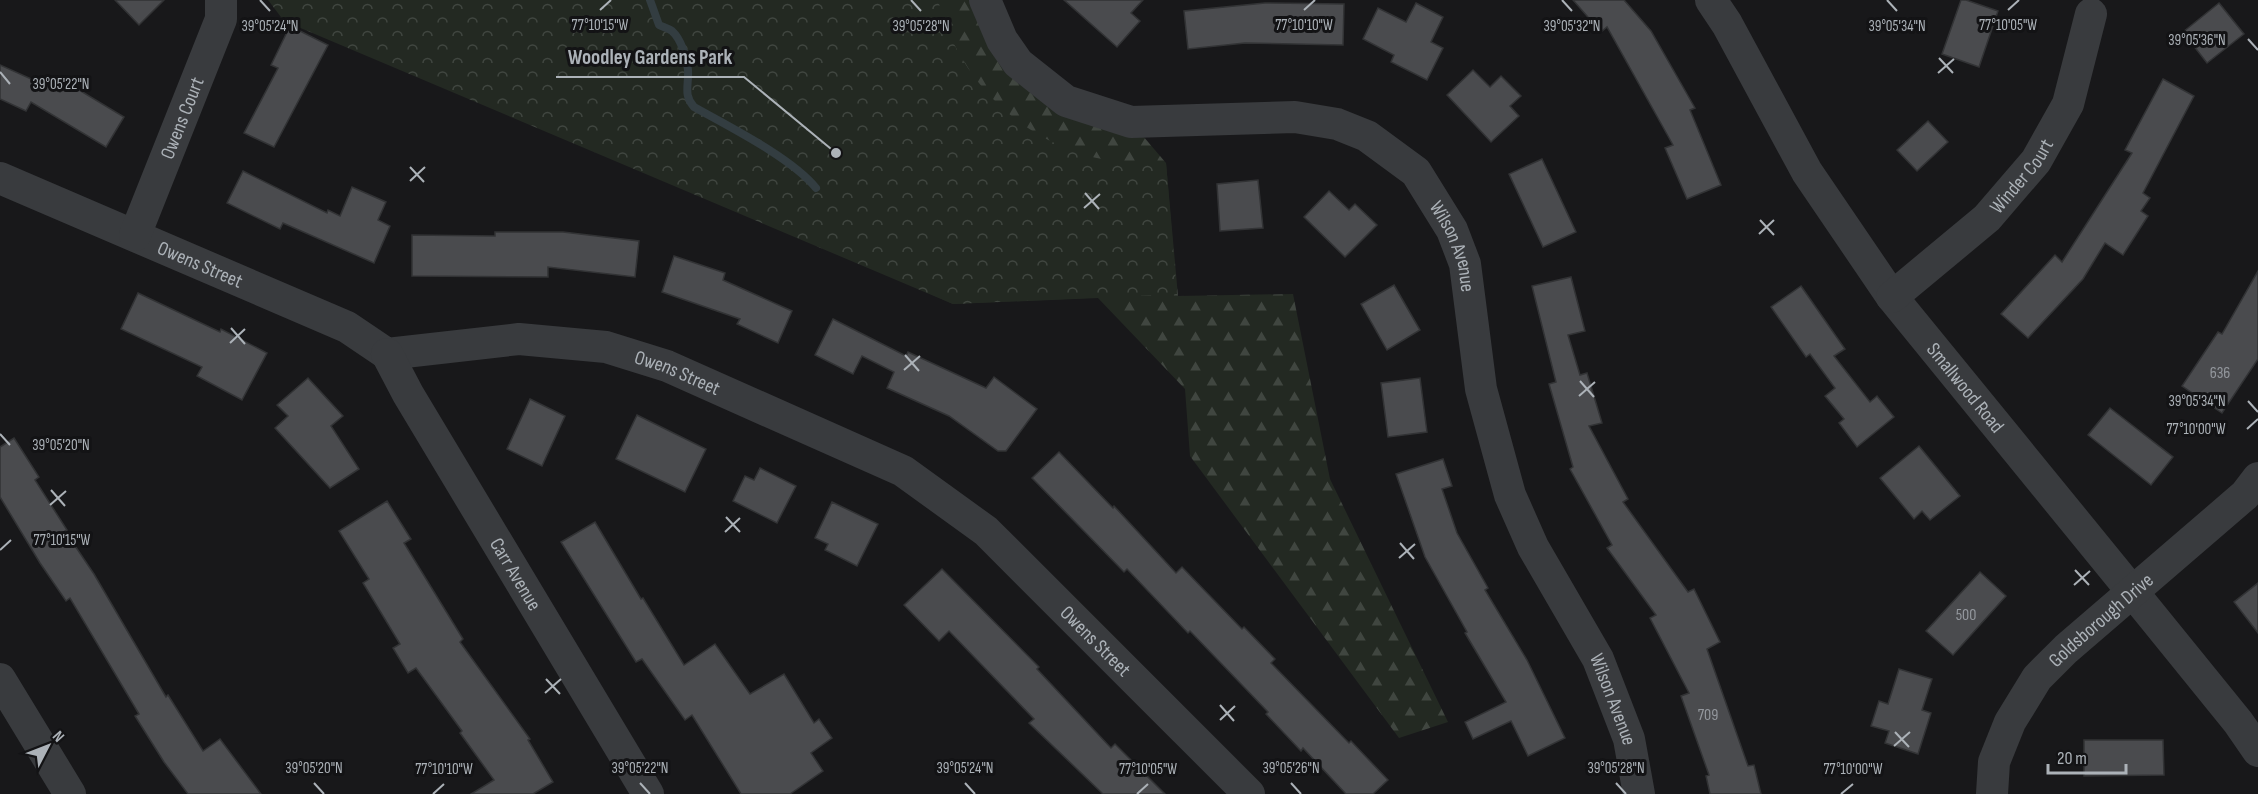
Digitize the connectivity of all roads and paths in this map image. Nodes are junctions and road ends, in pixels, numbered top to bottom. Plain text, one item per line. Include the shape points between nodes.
1 (221, 0) edge
2 (985, 0) edge
3 (1711, 0) edge
4 (2091, 14) dead end
5 (0, 178) edge
6 (135, 235) junction
7 (1892, 297) junction
8 (387, 354) junction
9 (2258, 478) edge
10 (2132, 592) junction
11 (0, 679) edge
12 (2258, 751) edge
13 (70, 794) edge
14 (648, 794) edge
15 (1249, 794) edge
16 (1639, 794) edge
17 (1992, 794) edge

1 - 6 street, Owens Court via 221,19
2 - 16 street, Wilson Avenue via 1002,40 1018,63 1066,101 1131,122 1295,117 1337,124 1368,136 1416,172 1452,230 1465,264 1481,388 1510,495 1533,547 1598,659 1629,739
3 - 7 street, Smallwood Road via 1807,172
4 - 7 street, Winder Court via 2068,104 2036,161 1987,218
5 - 6 street, Owens Street
6 - 8 street, Owens Street via 347,327
7 - 10 street, Smallwood Road
8 - 14 street, Carr Avenue
8 - 15 street, Owens Street via 519,339 606,347 667,366 903,471 986,531
9 - 10 street, Goldsborough Drive via 2245,495
10 - 12 street, Smallwood Road
10 - 17 street, Goldsborough Drive via 2037,678 2010,722 1994,762
11 - 13 street

